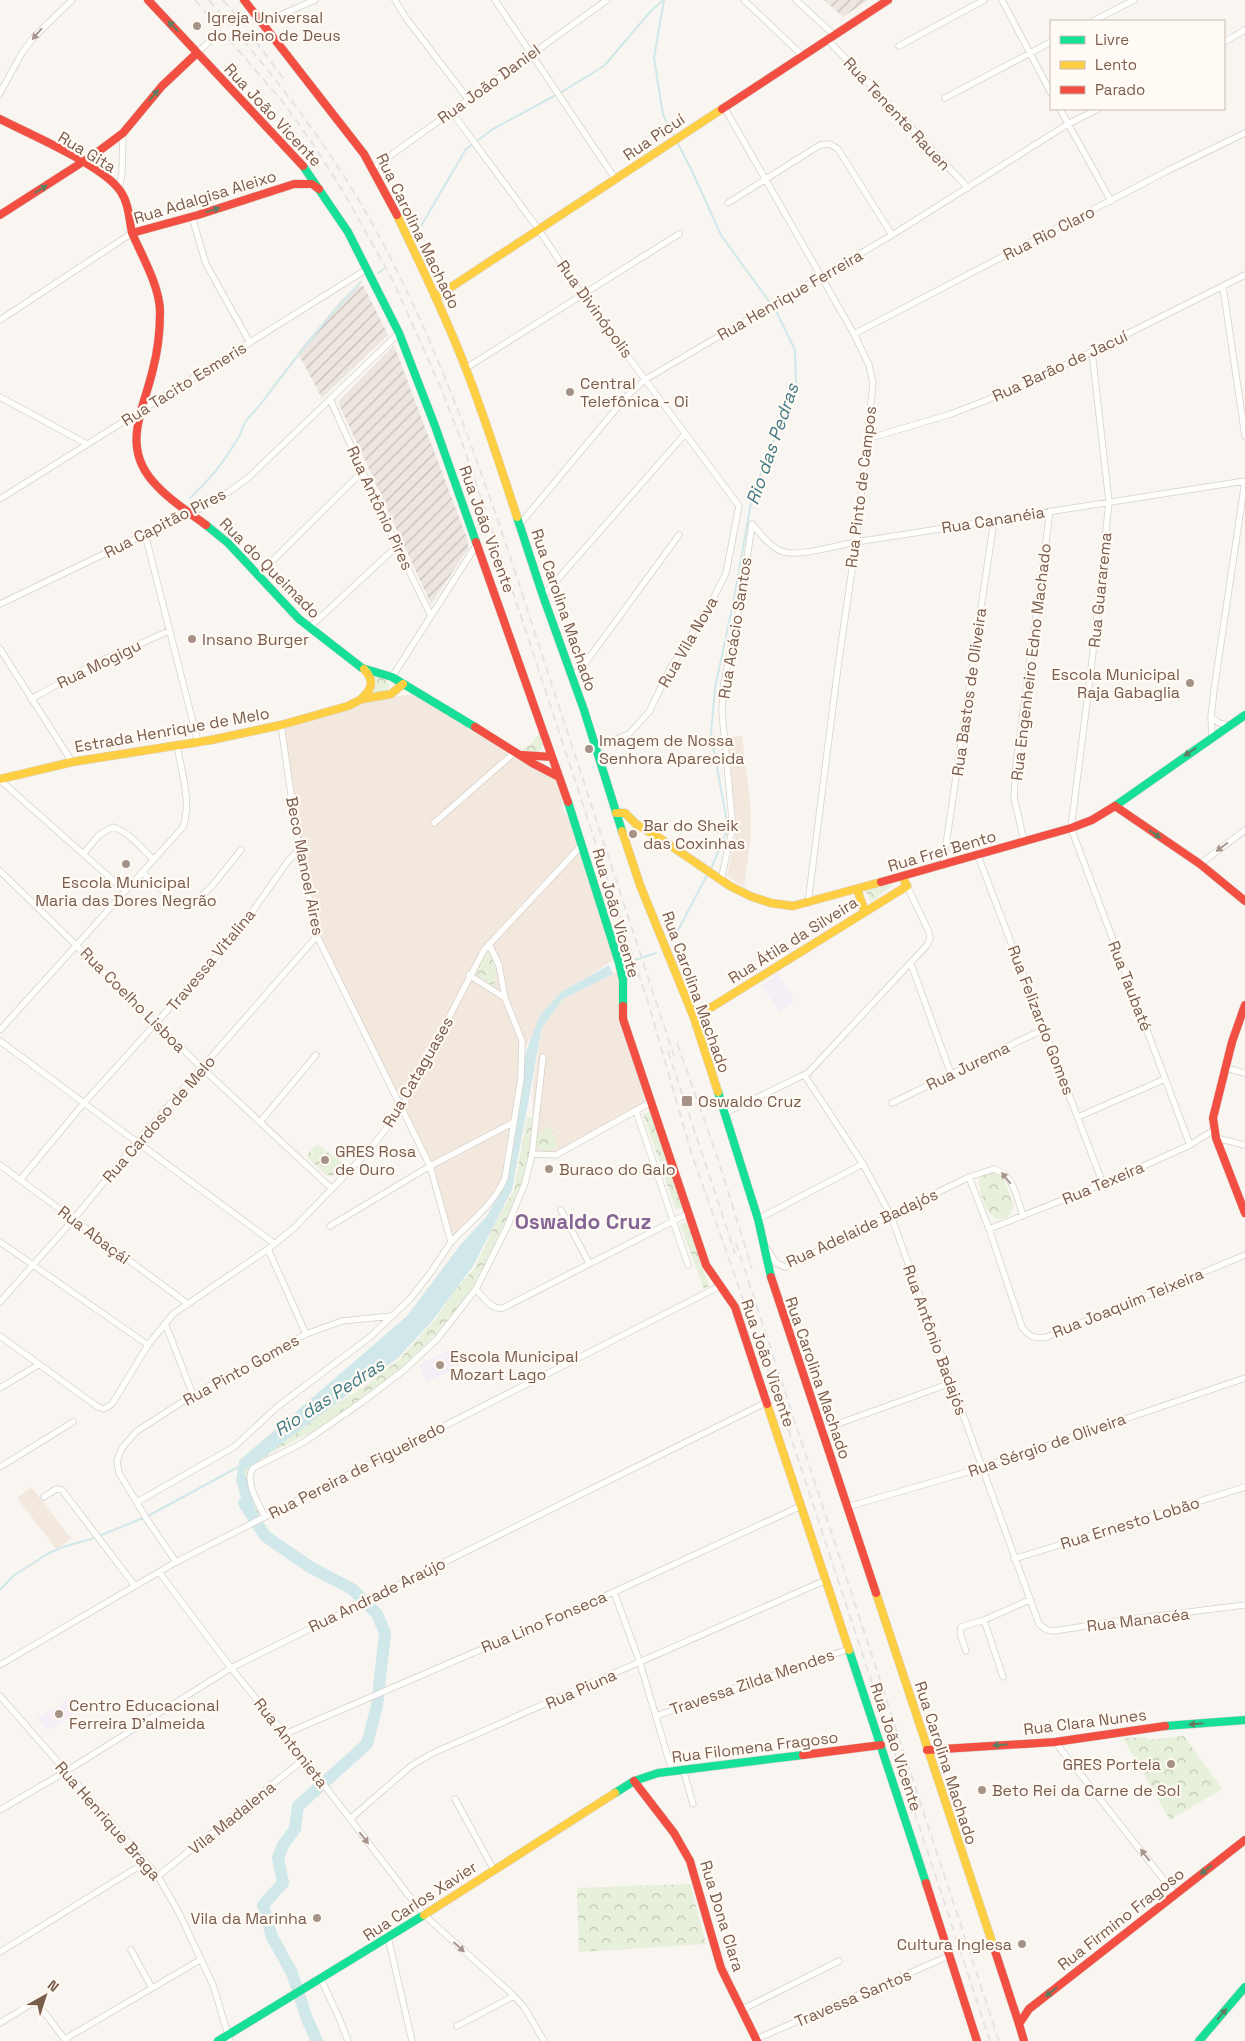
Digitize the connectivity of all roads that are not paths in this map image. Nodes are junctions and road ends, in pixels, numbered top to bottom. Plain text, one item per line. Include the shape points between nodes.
1 (72, 0) edge
2 (148, 0) edge
3 (244, 0) edge
4 (315, 0) edge
5 (394, 0) edge
6 (495, 0) edge
7 (607, 0) edge
8 (744, 0) edge
9 (796, 0) edge
10 (888, 0) edge
11 (984, 0) edge
12 (1002, 0) edge
13 (1134, 0) edge
14 (1094, 20) edge
15 (266, 26) junction
16 (1245, 30) edge
17 (831, 37) junction
18 (1225, 41) edge
19 (209, 42) dead end
20 (1050, 43) edge
21 (900, 46) dead end
22 (197, 53) junction
23 (1030, 53) junction
24 (530, 54) junction
25 (803, 56) junction
26 (1050, 91) edge
27 (0, 93) edge
28 (945, 98) dead end
29 (468, 99) junction
30 (724, 107) junction
31 (1061, 110) edge
32 (1096, 110) edge
33 (452, 111) junction
34 (0, 119) edge
35 (1068, 124) junction
36 (124, 133) junction
37 (1245, 133) edge
38 (82, 162) junction
39 (302, 164) junction
40 (373, 168) junction
41 (616, 180) junction
42 (766, 180) junction
43 (294, 184) junction
44 (968, 188) junction
45 (119, 190) junction
46 (321, 191) junction
47 (1111, 201) junction
48 (728, 203) dead end
49 (0, 215) edge
50 (192, 217) junction
51 (539, 230) junction
52 (132, 233) junction
53 (679, 234) dead end
54 (892, 235) junction
55 (368, 269) junction
56 (1245, 275) edge
57 (820, 278) junction
58 (1223, 287) junction
59 (583, 296) junction
60 (436, 297) junction
61 (0, 320) edge
62 (399, 333) junction
63 (854, 334) junction
64 (250, 343) junction
65 (1092, 352) junction
66 (466, 368) junction
67 (646, 379) junction
68 (0, 397) edge
69 (330, 399) junction
70 (141, 411) junction
71 (685, 434) junction
72 (1245, 436) edge
73 (867, 439) junction
74 (87, 444) junction
75 (362, 471) junction
76 (1245, 481) edge
77 (0, 500) edge
78 (1109, 502) junction
79 (739, 506) joint
80 (1050, 511) junction
81 (191, 514) junction
82 (994, 520) junction
83 (520, 524) junction
84 (752, 524) joint
85 (145, 534) junction
86 (679, 535) dead end
87 (856, 542) junction
88 (478, 544) junction
89 (397, 546) junction
90 (258, 575) junction
91 (543, 596) junction
92 (0, 604) edge
93 (431, 616) junction
94 (310, 628) junction
95 (169, 632) junction
96 (0, 649) edge
97 (362, 668) junction
98 (573, 676) junction
99 (392, 677) junction
100 (403, 684) junction
101 (31, 699) junction
102 (362, 699) junction
103 (1245, 715) edge
104 (1210, 717) junction
105 (281, 725) junction
106 (1230, 726) junction
107 (1212, 737) junction
108 (198, 742) junction
109 (177, 745) junction
110 (595, 748) junction
111 (518, 753) junction
112 (552, 757) junction
113 (72, 762) junction
114 (559, 777) junction
115 (0, 780) edge
116 (611, 801) junction
117 (1115, 806) junction
118 (616, 813) junction
119 (625, 813) junction
120 (434, 823) dead end
121 (633, 824) junction
122 (620, 825) junction
123 (1071, 828) junction
124 (1245, 830) edge
125 (624, 837) junction
126 (1024, 841) junction
127 (582, 845) junction
128 (241, 850) dead end
129 (299, 850) junction
130 (84, 853) junction
131 (978, 856) junction
132 (153, 859) junction
133 (943, 864) junction
134 (1200, 864) junction
135 (0, 871) edge
136 (142, 872) junction
137 (902, 876) junction
138 (719, 879) junction
139 (907, 886) junction
140 (857, 889) junction
141 (125, 891) junction
142 (1245, 901) edge
143 (808, 903) junction
144 (865, 912) junction
145 (317, 936) junction
146 (76, 944) junction
147 (489, 944) junction
148 (911, 964) junction
149 (469, 975) junction
150 (505, 998) junction
151 (1245, 1005) edge
152 (694, 1018) junction
153 (156, 1024) junction
154 (1044, 1029) junction
155 (0, 1030) edge
156 (0, 1041) edge
157 (316, 1055) dead end
158 (544, 1057) dead end
159 (202, 1068) junction
160 (1226, 1068) junction
161 (1245, 1073) edge
162 (951, 1074) junction
163 (805, 1076) junction
164 (1165, 1079) junction
165 (651, 1102) junction
166 (892, 1102) dead end
167 (84, 1103) junction
168 (401, 1109) junction
169 (636, 1111) junction
170 (725, 1113) junction
171 (1078, 1117) junction
172 (260, 1122) junction
173 (514, 1122) junction
174 (1215, 1134) junction
175 (136, 1143) junction
176 (1245, 1144) edge
177 (1190, 1145) junction
178 (532, 1154) junction
179 (863, 1164) junction
180 (0, 1165) edge
181 (430, 1166) junction
182 (969, 1177) junction
183 (20, 1180) junction
184 (1104, 1184) junction
185 (332, 1189) junction
186 (561, 1210) dead end
187 (689, 1213) junction
188 (1245, 1213) edge
189 (891, 1216) junction
190 (1023, 1216) junction
191 (758, 1219) junction
192 (73, 1220) junction
193 (674, 1220) junction
194 (330, 1226) dead end
195 (990, 1229) junction
196 (0, 1242) edge
197 (450, 1242) junction
198 (275, 1244) junction
199 (764, 1244) junction
200 (268, 1249) junction
201 (1245, 1255) edge
202 (589, 1263) junction
203 (32, 1264) junction
204 (688, 1265) dead end
205 (720, 1286) junction
206 (476, 1289) junction
207 (0, 1302) edge
208 (188, 1304) junction
209 (392, 1316) junction
210 (165, 1323) junction
211 (306, 1334) junction
212 (0, 1336) edge
213 (148, 1345) junction
214 (38, 1365) junction
215 (1245, 1378) edge
216 (951, 1383) junction
217 (0, 1388) edge
218 (193, 1396) junction
219 (767, 1402) junction
220 (73, 1422) dead end
221 (821, 1430) junction
222 (0, 1467) edge
223 (981, 1468) junction
224 (1245, 1487) edge
225 (44, 1497) dead end
226 (137, 1502) junction
227 (801, 1506) junction
228 (847, 1506) junction
229 (264, 1518) junction
230 (1014, 1559) junction
231 (176, 1562) junction
232 (160, 1572) junction
233 (826, 1580) junction
234 (135, 1586) junction
235 (614, 1592) junction
236 (1030, 1600) junction
237 (1245, 1605) edge
238 (1036, 1618) joint
239 (984, 1620) junction
240 (849, 1648) junction
241 (966, 1650) dead end
242 (640, 1663) junction
243 (0, 1665) edge
244 (231, 1668) junction
245 (1003, 1677) dead end
246 (0, 1696) edge
247 (656, 1716) junction
248 (1245, 1720) edge
249 (285, 1734) junction
250 (1055, 1742) junction
251 (881, 1745) junction
252 (928, 1750) junction
253 (304, 1759) junction
254 (683, 1770) junction
255 (672, 1771) junction
256 (65, 1772) junction
257 (634, 1781) junction
258 (455, 1799) dead end
259 (692, 1804) dead end
260 (0, 1810) edge
261 (350, 1819) junction
262 (1245, 1840) edge
263 (146, 1862) junction
264 (494, 1870) junction
265 (158, 1876) junction
266 (1175, 1894) junction
267 (423, 1914) junction
268 (388, 1937) junction
269 (131, 1950) dead end
270 (0, 1952) edge
271 (950, 1956) junction
272 (200, 1960) junction
273 (839, 1961) dead end
274 (321, 1979) junction
275 (1245, 1987) edge
276 (152, 1988) junction
277 (514, 1996) junction
278 (1012, 2004) junction
279 (1029, 2009) junction
280 (741, 2010) junction
281 (0, 2023) edge
282 (1019, 2024) junction
283 (457, 2026) dead end
284 (230, 2038) edge
285 (66, 2040) edge
286 (756, 2040) edge
287 (218, 2041) edge
288 (348, 2041) edge
289 (412, 2041) edge
290 (544, 2041) edge
291 (977, 2041) edge
292 (1024, 2041) edge
293 (1199, 2041) edge

1 -> 27 street via 33,38
22 -> 2 main road, Rua João Vicente
3 - 15 main road, Rua Carolina Machado
4 - 15 street
5 - 29 street
6 - 24 street
7 - 24 street, Rua João Daniel
8 - 25 street
9 - 17 street, Rua Tenente Rauen
10 - 17 main road, Rua Picuí
11 - 21 street
12 - 23 street
13 - 14 street
15 - 40 main road, Rua Carolina Machado
16 - 18 street
17 - 25 main road, Rua Picuí
17 - 44 street, Rua Tenente Rauen
19 - 22 street
20 - 23 street
36 -> 22 main road via 162,86
22 - 39 main road, Rua João Vicente
23 - 26 street
23 - 28 street
24 - 29 street, Rua João Daniel
24 - 41 street
25 - 30 main road, Rua Picuí
29 - 33 street, Rua João Daniel
30 - 41 main road, Rua Picuí
30 - 42 street, Rua Pinto de Campos
31 - 35 street
32 - 35 street, Rua Henrique Ferreira
33 - 40 street, Rua João Daniel
33 - 51 street, Rua Divinópolis
34 - 38 main road, Rua Gita
35 - 44 street, Rua Henrique Ferreira
35 - 47 street
36 - 38 main road
36 - 45 street
37 - 47 street, Rua Rio Claro
38 - 45 main road, Rua Gita
49 -> 38 main road
39 - 43 main road via 302,175
39 - 46 main road, Rua João Vicente
40 - 60 main road, Rua Carolina Machado
41 - 51 main road, Rua Picuí
42 - 48 street
42 - 54 street via 820,145 835,146
42 - 57 street, Rua Pinto de Campos
43 - 46 main road, Rua Adalgisa Aleixo via 312,184
50 -> 43 main road, Rua Adalgisa Aleixo
44 - 54 street, Rua Henrique Ferreira
45 - 52 main road, Rua Gita via 125,201
46 - 55 main road, Rua João Vicente
47 - 63 street, Rua Rio Claro
50 - 52 main road, Rua Adalgisa Aleixo
50 - 64 street via 206,264
51 - 59 street, Rua Divinópolis
51 - 60 main road, Rua Picuí
52 - 61 street, Rua Adalgisa Aleixo
52 - 70 main road, Rua do Queimado via 157,293 160,310 153,370
53 - 59 street
54 - 57 street, Rua Henrique Ferreira
55 - 62 main road, Rua João Vicente
55 - 64 street, Rua Tacito Esmeris
56 - 58 street, Rua Barão de Jacuí
57 - 63 street, Rua Pinto de Campos
57 - 67 street, Rua Henrique Ferreira
58 - 65 street, Rua Barão de Jacuí
58 - 72 street
59 - 66 street
59 - 67 street, Rua Divinópolis
60 - 66 main road, Rua Carolina Machado
62 - 69 street, Rua Capitão Pires
62 - 88 main road, Rua João Vicente
63 - 73 street, Rua Pinto de Campos via 872,375
64 - 70 street, Rua Tacito Esmeris
65 - 73 street, Rua Barão de Jacuí via 951,414
65 - 78 street, Rua Guararema
66 - 83 main road, Rua Carolina Machado
67 - 71 street, Rua Divinópolis
67 - 83 street, Rua Henrique Ferreira via 626,397
68 - 74 street
69 - 75 street, Rua Antônio Pires
69 - 81 street, Rua Capitão Pires via 248,478
70 - 74 street, Rua Tacito Esmeris
70 - 81 main road, Rua do Queimado via 136,428 141,462 158,488
71 - 79 street, Rua Divinópolis
71 - 91 street
73 - 87 street, Rua Pinto de Campos
74 - 77 street, Rua Tacito Esmeris
75 - 89 street, Rua Antônio Pires
75 - 90 street
76 - 78 street, Rua Cananéia
76 - 104 street
78 - 80 street, Rua Cananéia
78 - 123 street, Rua Guararema
79 - 110 street, Rua Vila Nova via 726,573 649,712 629,734
80 - 82 street, Rua Cananéia
80 - 126 street, Rua Engenheiro Edno Machado via 1016,765 1014,797
81 - 85 street, Rua Capitão Pires
81 - 90 main road, Rua do Queimado via 218,534
82 - 87 street, Rua Cananéia
82 - 133 street, Rua Bastos de Oliveira
83 - 91 main road, Rua Carolina Machado
84 - 87 street, Rua Cananéia via 771,545 783,552 810,551
84 - 138 street, Rua Acácio Santos via 723,688 722,712 732,819
85 - 92 street, Rua Capitão Pires
85 - 95 street
86 - 98 street
87 - 143 street, Rua Pinto de Campos
88 - 93 street
88 - 112 main road, Rua João Vicente
89 - 93 street, Rua Antônio Pires
89 - 94 street
90 - 94 main road, Rua do Queimado
91 - 98 main road, Rua Carolina Machado
93 - 99 street
94 - 97 main road, Rua do Queimado
95 - 101 street, Rua Mogigu via 96,663
95 - 108 street
96 - 101 street
97 - 99 main road, Rua do Queimado
97 - 102 main road via 370,677 372,686
98 - 110 main road, Rua Carolina Machado
99 - 100 main road, Rua do Queimado
100 - 102 main road, Estrada Henrique de Melo via 391,694
100 - 111 main road, Rua do Queimado
101 - 113 street
102 - 105 main road, Estrada Henrique de Melo
103 - 106 main road, Rua Frei Bento
104 - 106 street
104 - 107 street
105 - 108 main road, Estrada Henrique de Melo
105 - 129 street, Beco Manoel Aires
106 - 107 main road, Rua Frei Bento
107 -> 117 main road, Rua Frei Bento
108 - 109 main road, Estrada Henrique de Melo
109 - 113 main road, Estrada Henrique de Melo
109 - 132 street via 187,804 186,816 183,827
110 - 116 main road, Rua Carolina Machado
111 - 112 main road
111 - 114 main road
111 - 120 street
112 - 114 main road, Rua João Vicente
113 - 115 main road, Estrada Henrique de Melo
114 - 127 main road, Rua João Vicente
115 - 130 street
116 - 118 main road, Rua Carolina Machado
116 - 119 main road, Rua Frei Bento
117 - 123 main road, Rua Frei Bento
117 -> 134 main road
118 - 119 main road
118 - 122 main road, Rua Carolina Machado
119 - 121 main road, Rua Frei Bento
121 - 122 main road
121 - 125 main road
121 - 138 main road, Rua Frei Bento
122 - 125 main road, Rua Carolina Machado
123 - 126 main road, Rua Frei Bento
123 - 164 street, Rua Taubaté
124 -> 134 street
125 - 152 main road, Rua Carolina Machado via 640,886
126 - 131 main road, Rua Frei Bento
127 - 147 street, Rua Cataguases
127 - 165 main road, Rua João Vicente via 623,980 623,1020
128 - 136 street via 212,886 187,906 178,904
129 - 145 street, Beco Manoel Aires
129 - 153 street, Travessa Vitalina via 238,932
130 - 132 street via 99,835 113,828 129,836
130 - 141 street
131 - 133 main road, Rua Frei Bento
131 - 154 street, Rua Felizardo Gomes
132 - 136 street
133 - 137 main road, Rua Frei Bento
134 - 142 main road
135 - 146 street, Rua Coelho Lisboa
136 - 141 street
137 - 139 main road
137 - 140 main road, Rua Frei Bento
138 - 143 main road, Rua Frei Bento via 762,902 793,906
139 - 144 main road, Rua Átila da Silveira
139 - 148 street via 930,939
140 - 143 main road, Rua Frei Bento
140 - 144 main road
141 - 146 street
144 - 152 main road, Rua Átila da Silveira
145 - 159 street, Rua Cardoso de Melo
145 - 168 street, Beco Manoel Aires
146 - 153 street, Rua Coelho Lisboa
146 - 155 street
147 - 149 street, Rua Cataguases
147 - 150 street via 499,965
148 - 162 street
148 - 163 street
149 - 150 street
149 - 168 street, Rua Cataguases
150 - 173 street via 522,1041 521,1078
151 - 160 main road
152 - 170 main road, Rua Carolina Machado
153 - 159 street, Rua Coelho Lisboa
153 - 167 street, Travessa Vitalina
154 - 162 street, Rua Jurema
154 - 171 street, Rua Felizardo Gomes
156 - 167 street
157 - 172 street
158 - 178 street
159 - 172 street, Rua Coelho Lisboa
159 - 175 street, Rua Cardoso de Melo
160 - 161 street
160 - 174 main road via 1216,1103
162 - 166 street, Rua Jurema
163 - 170 street
163 - 179 street, Rua Antônio Badajós
164 - 171 street
164 - 177 street, Rua Taubaté
165 - 169 street
165 - 187 main road, Rua João Vicente
167 - 175 street
167 - 183 street, Travessa Vitalina
168 - 181 street, Beco Manoel Aires
168 - 185 street, Rua Cataguases via 372,1147
169 - 178 street via 556,1155
169 - 193 street
170 - 191 main road, Rua Carolina Machado
171 - 184 street, Rua Felizardo Gomes
172 - 185 street, Rua Coelho Lisboa
173 - 181 street
173 - 197 street via 505,1178 500,1189
174 - 176 street
174 - 177 street, Rua Texeira
174 - 188 main road
175 - 192 street, Rua Cardoso de Melo
175 - 198 street
177 - 184 street, Rua Texeira
178 - 206 street via 518,1203
179 - 189 street, Rua Antônio Badajós
179 - 191 street
180 - 183 street, Rua Abaçái
181 - 194 street
181 - 197 street, Beco Manoel Aires
182 - 189 street, Rua Adelaide Badajós
190 -> 182 street, Rua Adelaide Badajós via 1014,1189 1004,1173 994,1169
182 - 195 street, Rua Joaquim Teixeira
183 - 192 street, Rua Abaçái
184 - 190 street, Rua Texeira
185 - 198 street, Rua Cataguases
186 - 202 street
187 - 193 street
187 - 205 main road, Rua João Vicente via 706,1265
189 - 199 street, Rua Adelaide Badajós via 785,1267 776,1264
189 - 216 street, Rua Antônio Badajós
190 - 195 street, Rua Texeira
191 - 199 main road, Rua Carolina Machado
192 - 203 street, Rua Cardoso de Melo
192 - 208 street, Rua Abaçái
193 - 202 street
193 - 204 street
195 - 201 street, Rua Joaquim Teixeira via 1022,1327 1034,1338 1047,1337
196 - 203 street
197 - 209 street via 420,1287
198 - 200 street, Rua Cataguases
199 - 221 main road, Rua Carolina Machado via 772,1282
200 - 208 street, Rua Cataguases
200 - 211 street
202 - 206 street via 503,1308 491,1306
203 - 207 street, Rua Cardoso de Melo
203 - 213 street
205 - 219 main road, Rua João Vicente via 735,1307
205 - 229 street, Rua Pereira de Figueiredo
206 - 229 street via 437,1339 404,1370 328,1427 253,1468 249,1477
208 - 210 street, Rua Cataguases
209 - 211 street, Rua Pinto Gomes via 342,1321
209 - 226 street via 370,1337 278,1407 234,1447
210 - 213 street, Rua Cataguases
210 - 218 street
211 - 218 street, Rua Pinto Gomes
212 - 214 street
213 - 214 street, Rua Cataguases via 116,1399 104,1409
214 - 217 street
215 - 223 street, Rua Sérgio de Oliveira
216 - 221 street
216 - 223 street, Rua Antônio Badajós
218 - 226 street, Rua Pinto Gomes via 137,1431 119,1453 118,1467
219 - 227 main road, Rua João Vicente
219 - 244 street, Rua Andrade Araújo
220 - 222 street
221 - 228 main road, Rua Carolina Machado
223 - 228 street, Rua Sérgio de Oliveira
223 - 230 street, Rua Antônio Badajós
224 - 230 street, Rua Ernesto Lobão
225 - 234 street via 62,1490
226 - 231 street
227 - 233 main road, Rua João Vicente
227 - 235 street, Rua Lino Fonseca
228 - 252 main road, Rua Carolina Machado
229 - 231 street, Rua Pereira de Figueiredo
230 - 236 street, Rua Antônio Badajós
231 - 232 street, Rua Pereira de Figueiredo
232 - 234 street, Rua Pereira de Figueiredo
232 - 244 street, Rua Antonieta
233 - 240 main road, Rua João Vicente
233 - 242 street, Rua Piuna
234 - 243 street, Rua Pereira de Figueiredo
235 - 242 street
235 - 249 street, Rua Lino Fonseca
236 - 238 street, Rua Antônio Badajós
236 - 239 street
237 - 238 street, Rua Manacéa via 1054,1631 1043,1628
239 - 241 street via 960,1628
239 - 245 street
240 - 247 street, Travessa Zilda Mendes
240 - 251 main road, Rua João Vicente
242 - 247 street
242 - 261 street, Rua Piuna via 431,1754 411,1766
244 - 249 street, Rua Antonieta
244 - 256 street, Rua Andrade Araújo
246 - 256 street, Rua Henrique Braga
247 - 255 street
248 -> 250 main road, Rua Clara Nunes via 1156,1727
249 - 253 street, Rua Antonieta
250 -> 252 main road, Rua Clara Nunes
266 -> 250 street
251 - 254 main road, Rua Filomena Fragoso
251 - 271 main road, Rua João Vicente
252 - 278 main road, Rua Carolina Machado
253 - 261 street, Rua Antonieta
253 - 265 street, Vila Madalena
254 - 255 main road, Rua Filomena Fragoso
254 - 259 street
255 - 257 main road, Rua Filomena Fragoso
256 - 260 street, Rua Andrade Araújo
256 - 263 street, Rua Henrique Braga
257 - 264 main road, Rua Carlos Xavier
257 - 280 main road, Rua Dona Clara via 674,1833 690,1861 718,1959
258 - 264 street
261 -> 267 street, Rua Antonieta
262 -> 266 main road, Rua Firmino Fragoso
263 - 265 street, Rua Henrique Braga
263 - 270 street
264 - 267 main road, Rua Carlos Xavier
265 - 272 street, Rua Henrique Braga
266 -> 279 main road, Rua Firmino Fragoso
267 - 268 main road, Rua Carlos Xavier
267 -> 277 street, Rua Antonieta
268 - 274 main road, Rua Carlos Xavier
268 - 289 street
269 - 276 street
271 - 286 street, Travessa Santos
271 - 291 main road, Rua João Vicente
272 - 276 street
272 - 284 street, Rua Henrique Braga via 213,1985
273 - 280 street
274 - 284 main road, Rua Carlos Xavier
274 - 288 street
293 -> 275 main road
276 - 285 street
277 - 283 street
277 - 290 street, Rua Antonieta
278 - 279 main road
278 - 282 main road, Rua Carolina Machado
279 - 282 main road, Rua Firmino Fragoso
280 - 286 main road, Rua Dona Clara
281 - 285 street via 31,2004 38,2004
282 - 292 main road, Rua Carolina Machado
284 - 287 main road, Rua Carlos Xavier

